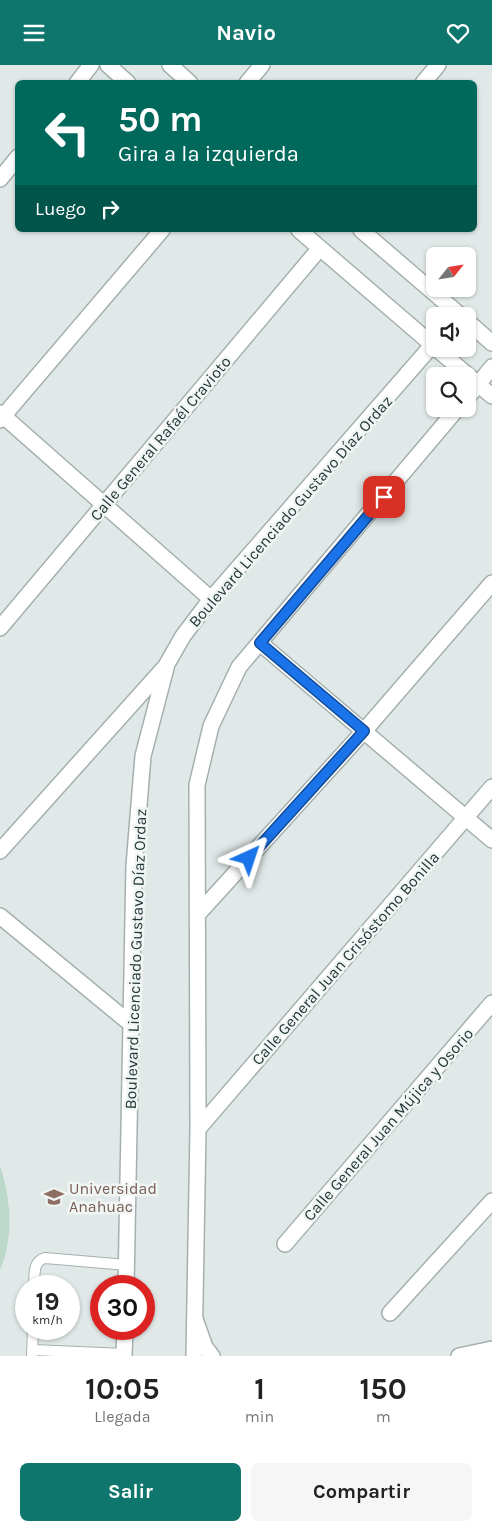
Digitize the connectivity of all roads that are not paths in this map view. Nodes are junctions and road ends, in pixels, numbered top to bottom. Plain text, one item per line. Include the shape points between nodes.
1 (92, 65) edge
2 (108, 65) edge
3 (170, 65) edge
4 (262, 65) edge
5 (438, 65) edge
6 (80, 80) edge
7 (125, 80) edge
8 (187, 80) edge
9 (250, 80) edge
10 (426, 80) edge
11 (15, 161) edge
12 (0, 179) edge
13 (160, 232) edge
14 (301, 232) edge
15 (363, 232) edge
16 (320, 248) junction
17 (450, 307) edge
18 (476, 330) edge
19 (426, 338) edge
20 (492, 343) edge
21 (426, 356) edge
22 (447, 357) edge
23 (492, 367) edge
24 (478, 384) junction
25 (476, 387) edge
26 (492, 396) edge
27 (1, 416) edge
28 (450, 417) edge
29 (104, 505) junction
30 (492, 583) edge
31 (211, 599) junction
32 (0, 628) edge
33 (260, 643) junction
34 (168, 664) junction
35 (364, 731) junction
36 (492, 787) edge
37 (466, 818) junction
38 (492, 840) edge
39 (0, 851) edge
40 (198, 914) junction
41 (0, 916) edge
42 (492, 1003) edge
43 (132, 1025) junction
44 (198, 1129) junction
45 (492, 1201) edge
46 (284, 1244) dead end
47 (126, 1265) junction
48 (35, 1275) edge
49 (126, 1275) edge
50 (390, 1313) dead end
51 (195, 1319) junction
52 (33, 1340) edge
53 (125, 1340) edge
54 (492, 1349) edge
55 (33, 1353) edge
56 (124, 1355) edge
57 (194, 1356) edge
58 (212, 1356) edge
59 (459, 1356) edge

1 - 6 street
2 - 7 street
3 - 8 street
4 - 9 street
5 - 10 street
11 - 12 street
13 - 27 street
14 - 16 street
15 - 17 street
16 - 19 street
16 - 29 street, Calle General Rafaél Cravioto
18 - 20 street
21 - 31 street, Boulevard Licenciado Gustavo Díaz Ordaz
22 - 24 street
23 - 24 street
24 - 25 street
24 - 26 street
27 - 29 street
28 - 33 street
29 - 31 street
29 - 32 street, Calle General Rafaél Cravioto
30 - 35 street
31 - 34 street, Boulevard Licenciado Gustavo Díaz Ordaz via 183,636
33 - 35 street
33 - 40 street via 240,667 211,726 196,785
34 - 39 street
34 - 43 street, Boulevard Licenciado Gustavo Díaz Ordaz via 143,756 134,866
35 - 37 street
35 - 40 street
36 - 37 street, Calle General Juan Crisóstomo Bonilla
37 - 38 street
37 - 44 street, Calle General Juan Crisóstomo Bonilla
40 - 44 street
41 - 43 street
42 - 46 street, Calle General Juan Mújica y Osorio
43 - 47 street, Boulevard Licenciado Gustavo Díaz Ordaz
44 - 51 street
45 - 50 street
47 - 48 lane via 45,1259 35,1265
47 - 49 street, Boulevard Licenciado Gustavo Díaz Ordaz
51 - 57 street
51 - 58 street via 205,1347
52 - 55 lane
53 - 56 street
54 - 59 street
55 - 56 lane

